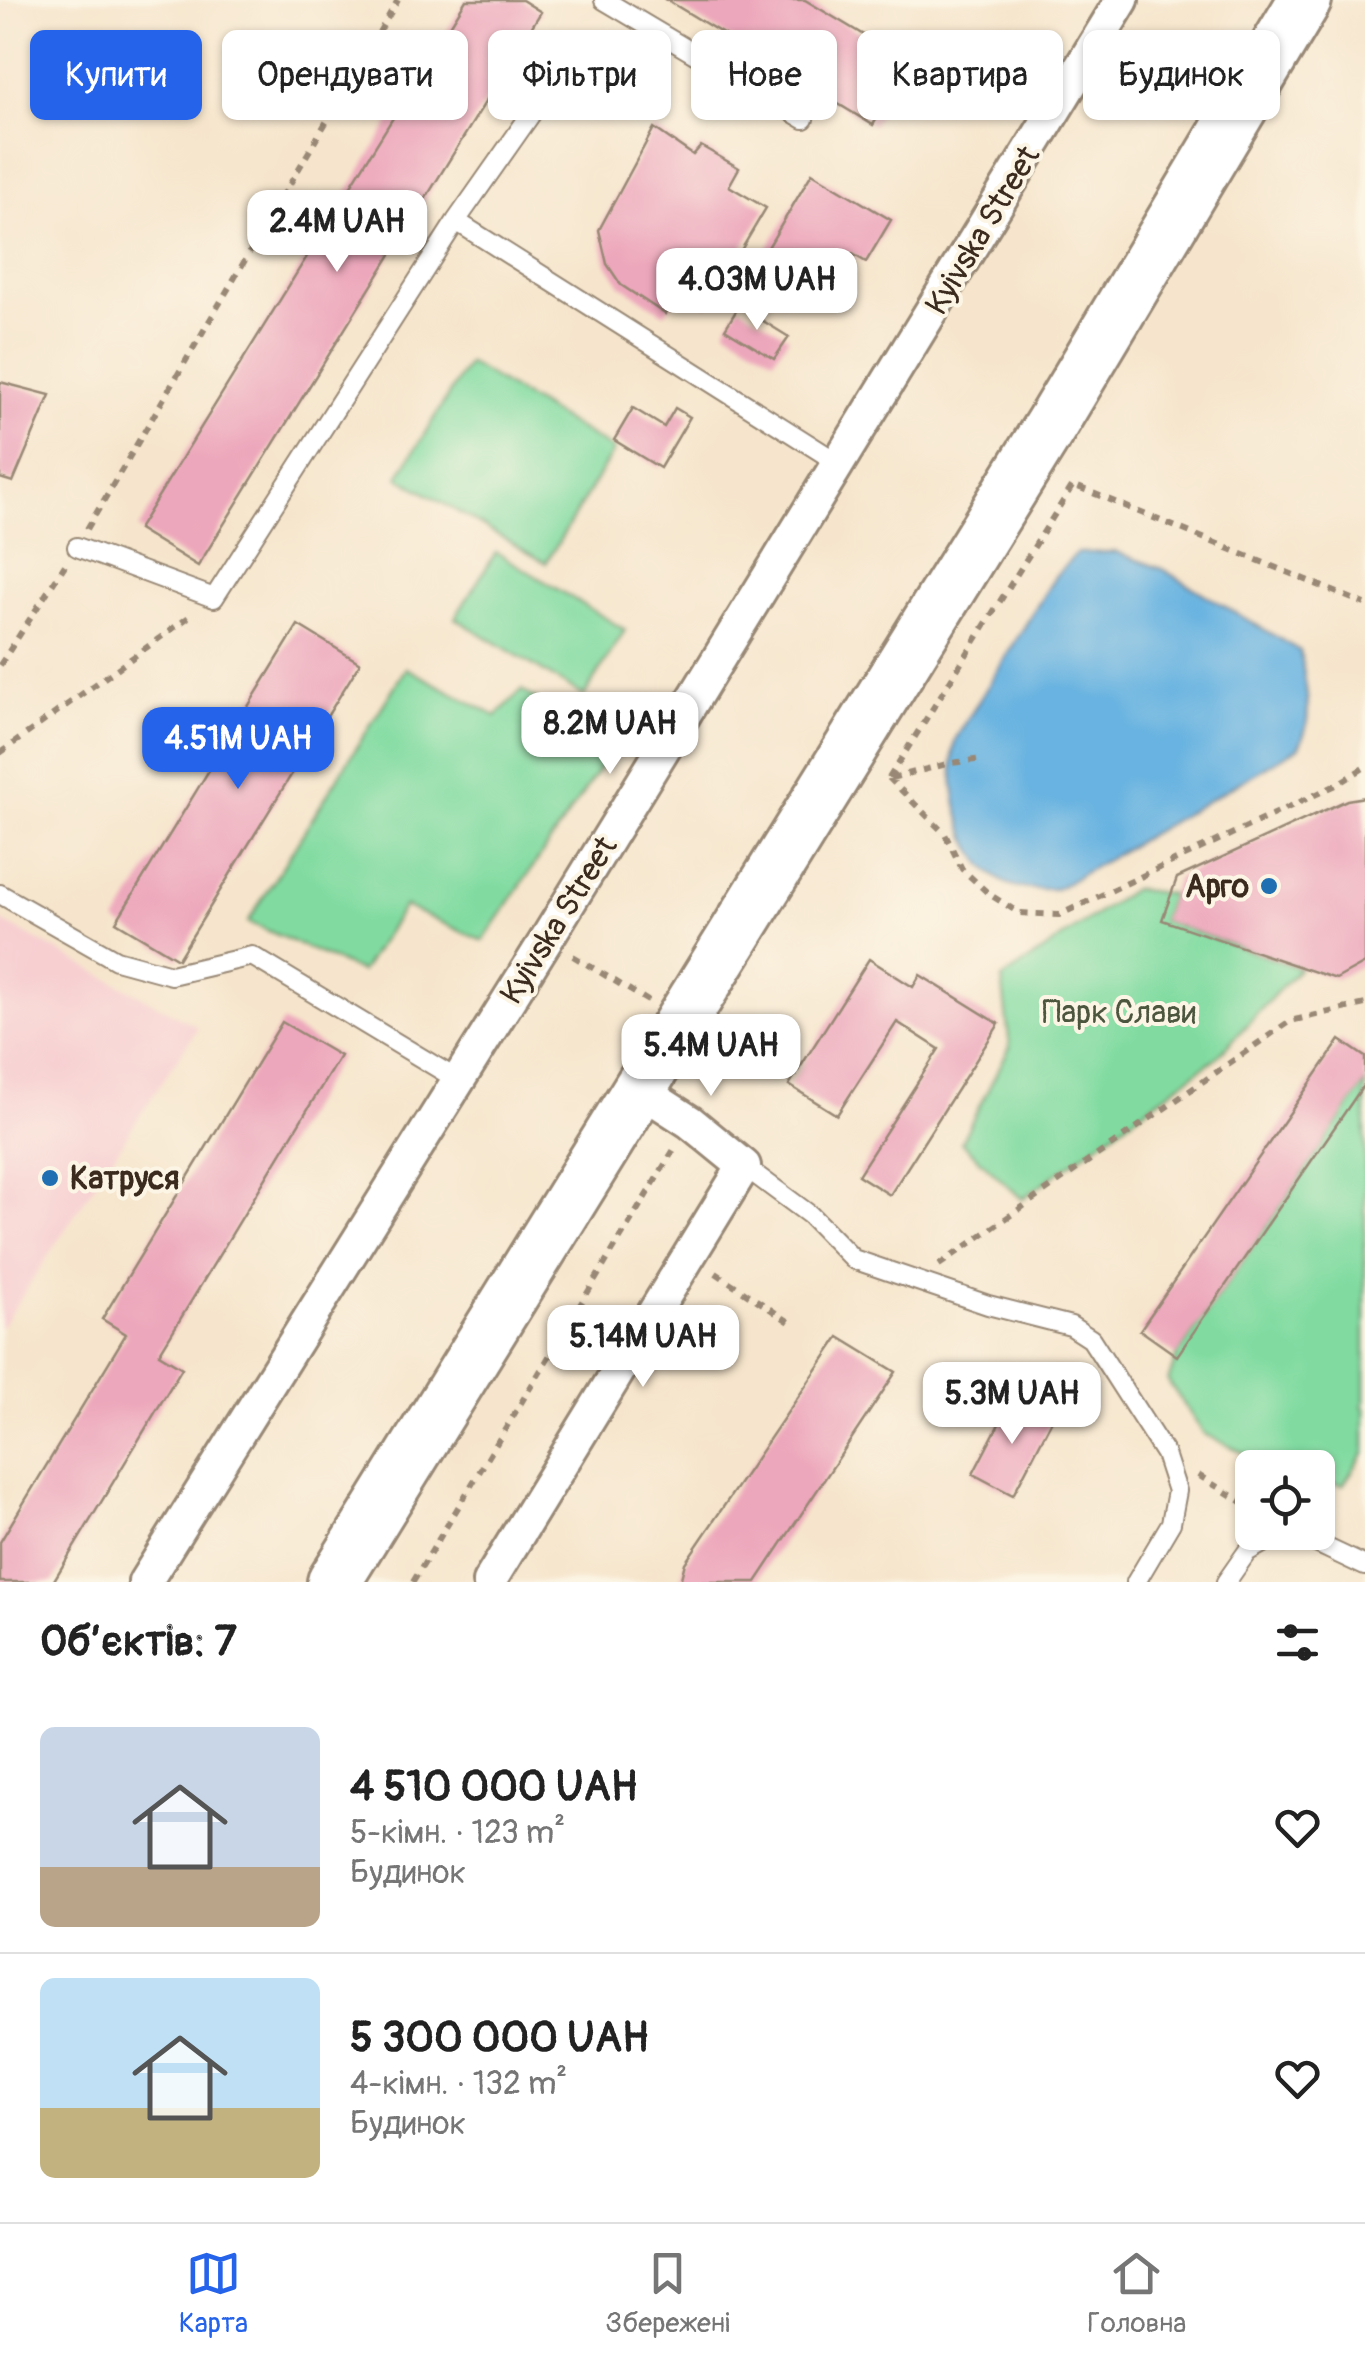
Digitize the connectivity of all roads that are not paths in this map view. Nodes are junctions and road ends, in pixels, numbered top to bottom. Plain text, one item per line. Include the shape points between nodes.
1 (604, 0) edge
2 (1122, 0) edge
3 (1305, 0) edge
4 (691, 52) edge
5 (527, 120) edge
6 (456, 220) junction
7 (840, 464) junction
8 (77, 547) road end
9 (0, 894) edge
10 (458, 1080) junction
11 (638, 1089) junction
12 (744, 1166) junction
13 (1251, 1550) edge
14 (1331, 1550) edge
15 (1365, 1566) edge
16 (145, 1582) edge
17 (334, 1582) edge
18 (489, 1582) edge
19 (1136, 1582) edge
20 (1226, 1582) edge

1 - 4 lane
2 - 7 street, Kyivska Street
3 - 11 main road via 1042,440
5 - 6 lane
6 - 7 lane
6 - 8 lane via 214,598
7 - 10 street, Kyivska Street
9 - 10 lane via 116,960 171,974 252,956
10 - 16 street, Kyivska Street
11 - 12 street
11 - 17 main road
12 - 18 street
12 - 19 lane via 810,1215 852,1259 1071,1326 1091,1340 1165,1454 1177,1491 1170,1523
13 - 20 lane
14 - 15 lane

